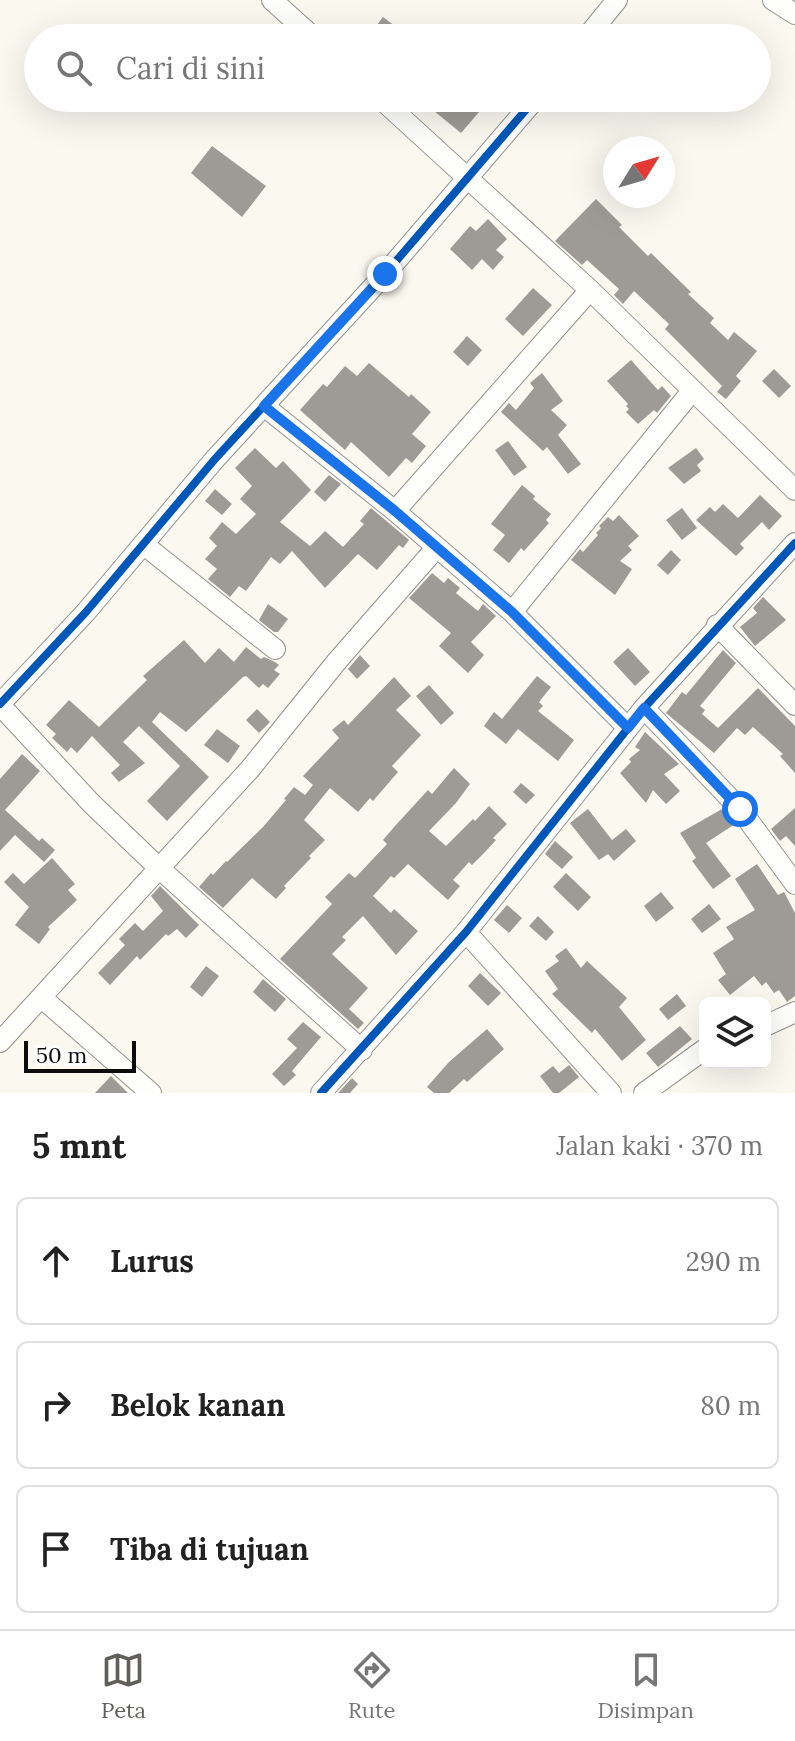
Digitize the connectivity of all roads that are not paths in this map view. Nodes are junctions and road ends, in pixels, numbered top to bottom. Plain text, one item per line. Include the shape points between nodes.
1 (272, 0) edge
2 (617, 0) edge
3 (773, 0) edge
4 (795, 14) edge
5 (299, 24) edge
6 (597, 24) edge
7 (396, 112) edge
8 (524, 112) edge
9 (470, 178) junction
10 (590, 290) junction
11 (692, 391) junction
12 (264, 406) junction
13 (795, 490) edge
14 (395, 511) junction
15 (795, 543) edge
16 (143, 544) junction
17 (437, 547) junction
18 (512, 612) junction
19 (717, 625) junction
20 (275, 649) dead end
21 (0, 705) edge
22 (795, 705) edge
23 (644, 708) junction
24 (628, 728) junction
25 (160, 869) junction
26 (794, 880) edge
27 (466, 932) junction
28 (42, 998) junction
29 (795, 1012) edge
30 (771, 1023) edge
31 (0, 1042) edge
32 (362, 1050) junction
33 (699, 1053) edge
34 (151, 1093) edge
35 (321, 1093) edge
36 (611, 1093) edge
37 (644, 1093) edge

1 - 5 street
2 - 6 street
3 - 4 street
7 - 9 street
8 - 9 street
9 - 10 street
9 - 12 street
10 - 11 street
10 - 14 street
11 - 13 street
11 - 18 street
12 - 14 street
12 - 16 street
14 - 17 street
15 - 19 street
16 - 20 street
16 - 21 street
17 - 18 street
17 - 25 street
18 - 24 street
19 - 22 street
19 - 23 street
21 - 25 street
23 - 24 street
23 - 26 street via 740,809
24 - 27 street
25 - 28 street
25 - 32 street
27 - 32 street
27 - 36 street
28 - 31 street
28 - 34 street
29 - 30 street
32 - 35 street
33 - 37 street

